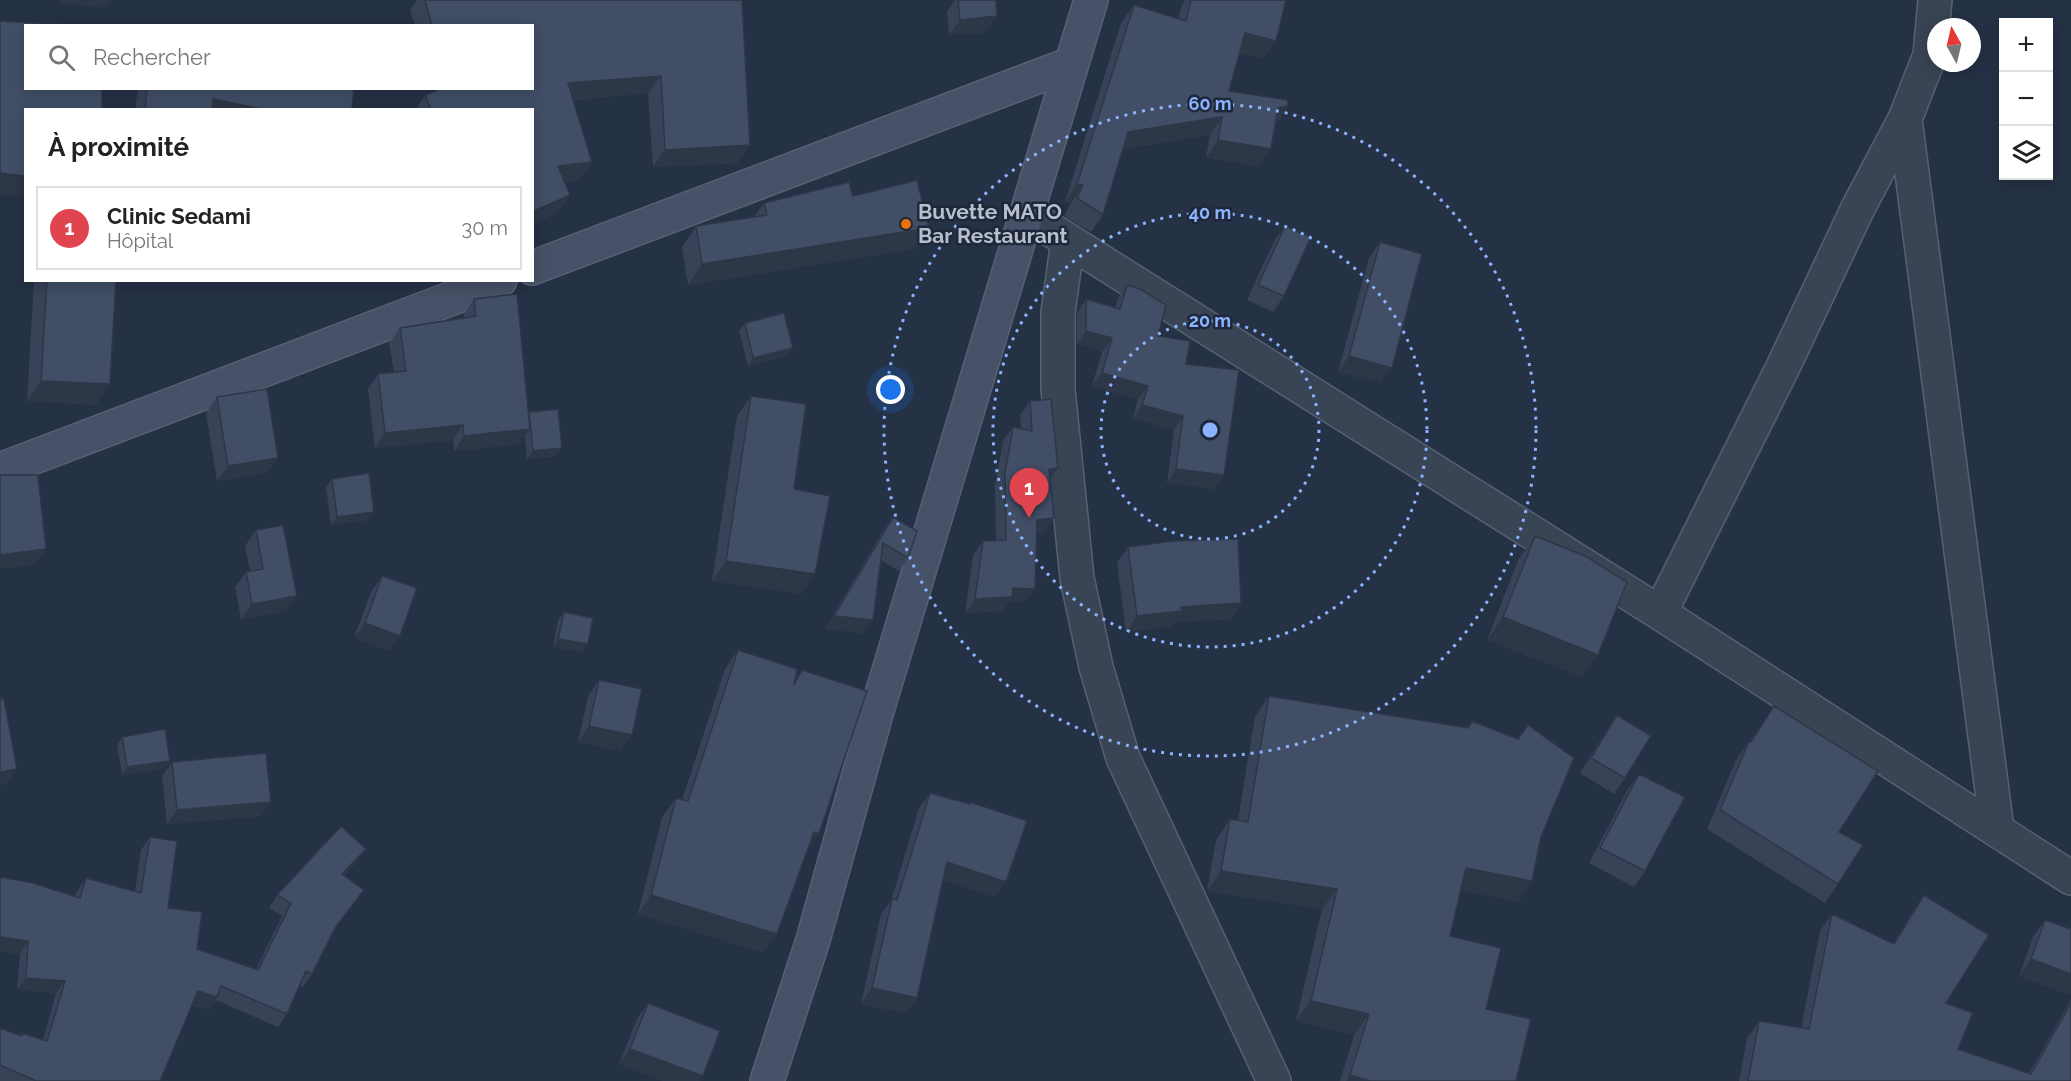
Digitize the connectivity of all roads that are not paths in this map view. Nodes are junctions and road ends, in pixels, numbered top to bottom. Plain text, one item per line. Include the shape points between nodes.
1 (1090, 0) edge
2 (1935, 0) edge
3 (1071, 64) junction
4 (1905, 119) junction
5 (1026, 214) junction
6 (1068, 240) junction
7 (534, 267) edge
8 (495, 282) edge
9 (0, 470) edge
10 (1660, 613) junction
11 (1997, 829) junction
12 (2071, 878) edge
13 (767, 1081) edge
14 (1274, 1081) edge

1 - 3 main road
2 - 4 street via 1930,55
3 - 5 main road
3 - 7 main road
4 - 10 street
4 - 11 street
5 - 6 street
5 - 13 main road via 876,714 813,940
6 - 10 street
6 - 14 street via 1059,312 1058,389 1077,578 1096,667 1123,758
8 - 9 main road
10 - 11 street
11 - 12 street

